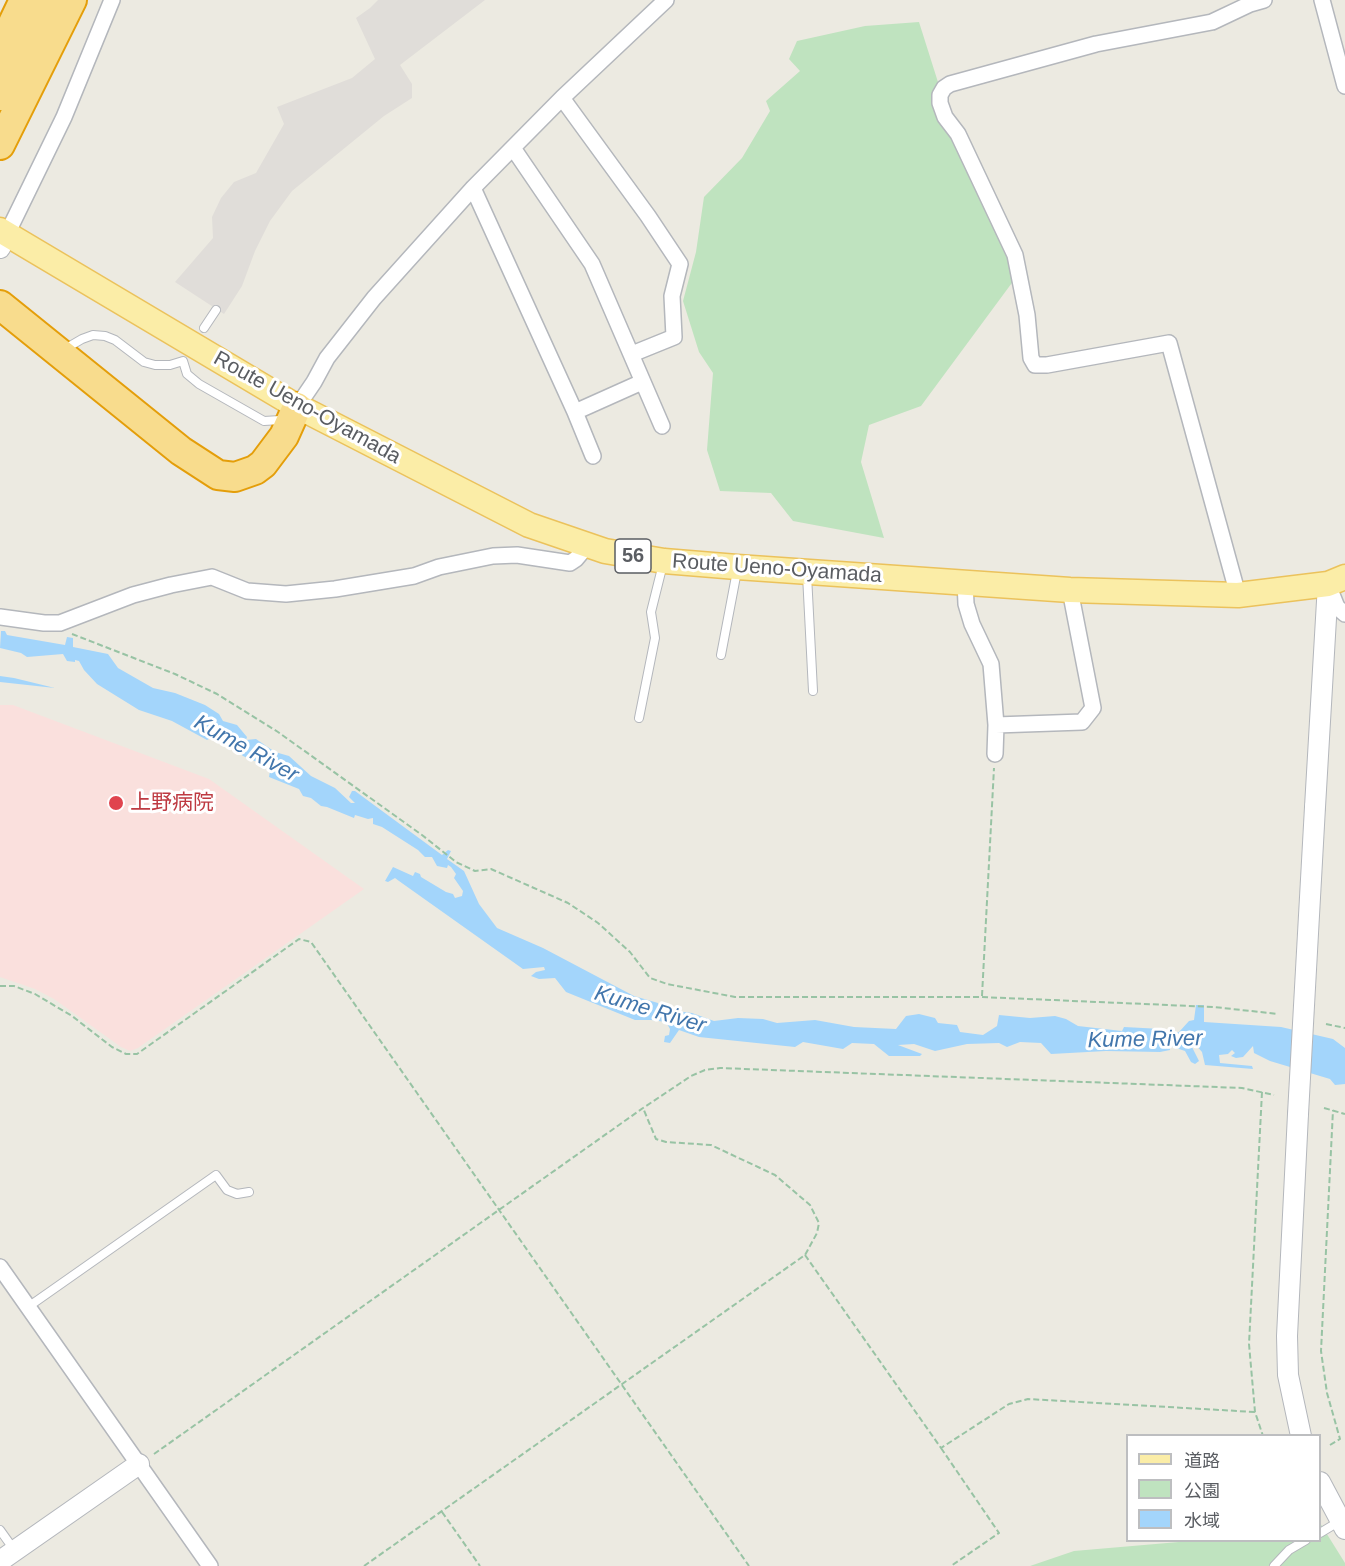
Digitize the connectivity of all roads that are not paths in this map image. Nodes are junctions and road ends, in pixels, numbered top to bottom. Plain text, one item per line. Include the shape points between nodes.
1 (24, 0) edge
2 (47, 0) edge
3 (72, 0) edge
4 (112, 0) edge
5 (666, 0) edge
6 (1264, 0) edge
7 (1322, 0) edge
8 (0, 50) edge
9 (1345, 86) edge
10 (0, 96) edge
11 (562, 98) junction
12 (0, 145) edge
13 (513, 148) junction
14 (473, 189) junction
15 (2, 237) edge
16 (0, 288) edge
17 (0, 305) edge
18 (216, 310) dead end
19 (204, 328) dead end
20 (70, 346) junction
21 (632, 354) junction
22 (642, 382) junction
23 (290, 410) junction
24 (575, 412) junction
25 (662, 426) dead end
26 (593, 456) dead end
27 (583, 544) junction
28 (664, 561) junction
29 (737, 567) junction
30 (807, 571) junction
31 (1337, 580) edge
32 (965, 581) junction
33 (1070, 590) junction
34 (1238, 595) junction
35 (1345, 614) edge
36 (0, 616) edge
37 (721, 655) dead end
38 (813, 691) dead end
39 (639, 718) dead end
40 (996, 725) junction
41 (995, 754) road end
42 (249, 1192) dead end
43 (0, 1267) edge
44 (28, 1307) junction
45 (1301, 1434) edge
46 (139, 1464) junction
47 (1321, 1484) edge
48 (1342, 1525) edge
49 (0, 1530) edge
50 (1321, 1533) edge
51 (1303, 1542) edge
52 (7, 1556) edge
53 (210, 1566) edge
54 (1274, 1566) edge

1 - 8 highway
2 - 10 highway
3 - 12 highway
4 - 15 street via 64,117
5 - 11 street
6 - 34 street via 1212,22 1096,44 950,84 940,95 945,117 957,134 1015,255 1035,365 1169,343
7 - 9 street
11 - 13 street
11 - 21 street via 680,264 672,296 674,337
13 - 14 street
13 - 21 street via 592,264
14 - 23 street via 360,315
14 - 24 street
15 - 23 main road, Route Ueno-Oyamada / 56
16 - 20 highway
17 - 23 highway via 181,451 218,475 235,477 263,464 284,436
18 - 19 lane
20 - 23 lane via 93,335 105,336 144,362 170,365 183,361 187,374 199,384 264,421
20 - 23 highway via 196,447 219,460 235,461 253,453
21 - 22 street
22 - 24 street
22 - 25 street
23 - 27 main road, Route Ueno-Oyamada / 56 via 519,520
24 - 26 street
27 - 28 main road, Route Ueno-Oyamada / 56
27 - 36 street via 581,553 570,563 517,555 493,556 456,562 414,576 286,594 247,591 212,577 133,595 60,622
28 - 29 main road, Route Ueno-Oyamada / 56
28 - 39 lane via 651,612 655,638
29 - 30 main road, Route Ueno-Oyamada / 56
29 - 37 lane
30 - 32 main road, Route Ueno-Oyamada / 56
30 - 38 lane
31 - 34 main road, Route Ueno-Oyamada / 56
31 - 35 street via 1338,607
31 - 45 street, bridge via 1316,807 1287,1336 1288,1375
32 - 33 main road, Route Ueno-Oyamada / 56
32 - 40 street via 972,624 991,664
33 - 34 main road, Route Ueno-Oyamada / 56
33 - 40 street via 1093,708 1082,722
40 - 41 street
42 - 44 lane via 237,1194 227,1190 216,1175
43 - 44 street
44 - 46 street
46 - 52 street
46 - 53 street
47 - 48 street
48 - 50 lane
49 - 52 lane
51 - 54 lane

